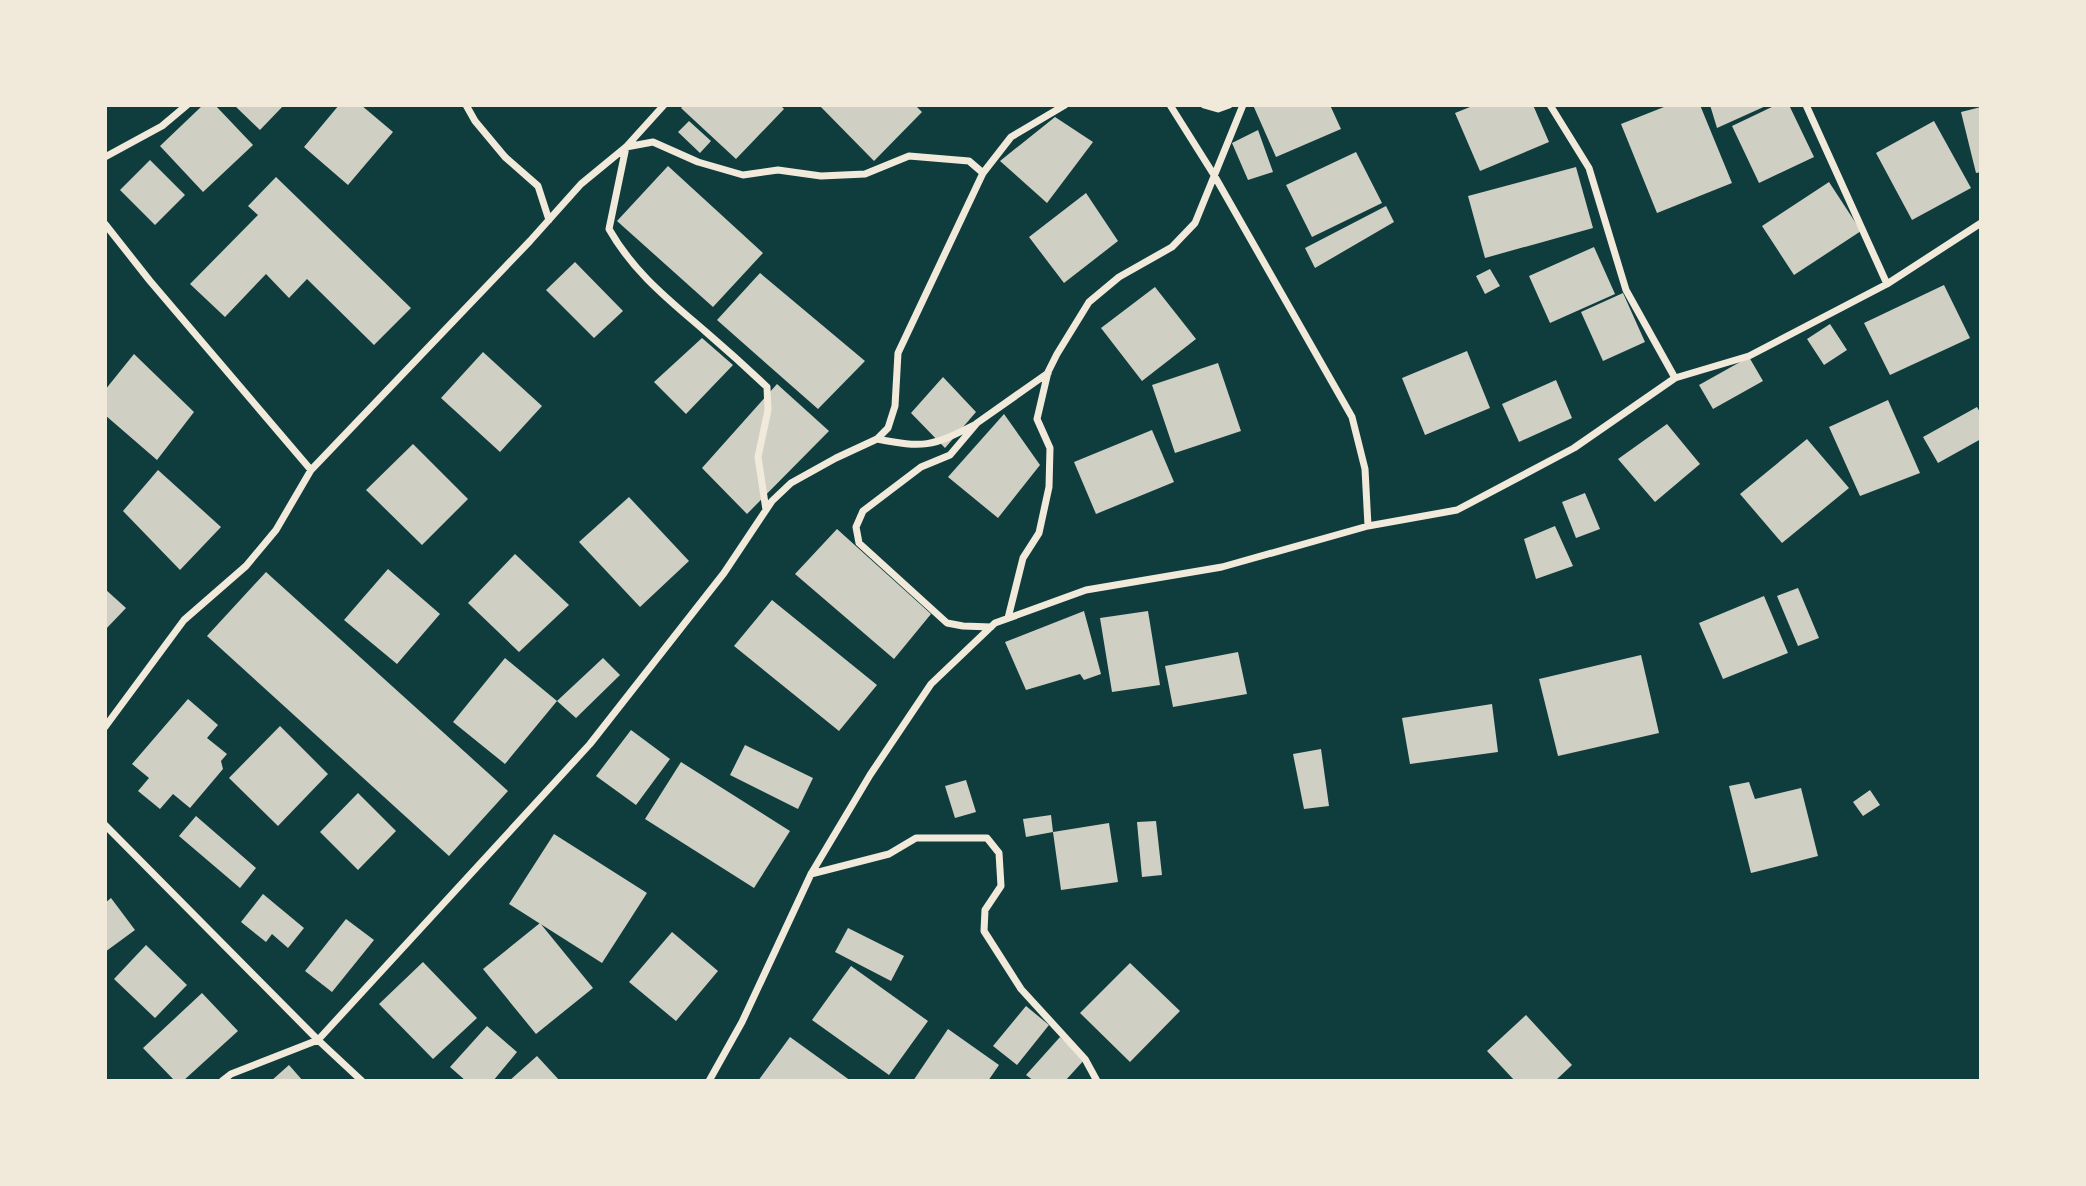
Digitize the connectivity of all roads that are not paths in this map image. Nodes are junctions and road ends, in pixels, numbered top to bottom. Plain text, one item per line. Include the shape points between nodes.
1 (187, 105) edge
2 (466, 105) edge
3 (664, 105) edge
4 (1065, 105) edge
5 (1170, 105) edge
6 (1204, 105) edge
7 (1229, 105) edge
8 (1243, 105) edge
9 (1550, 105) edge
10 (1806, 105) edge
11 (626, 147) junction
12 (105, 156) edge
13 (983, 173) junction
14 (1214, 175) junction
15 (549, 220) junction
16 (1981, 223) edge
17 (105, 224) edge
18 (1887, 284) junction
19 (1048, 372) junction
20 (1675, 378) junction
21 (977, 423) junction
22 (877, 439) junction
23 (311, 470) junction
24 (766, 510) junction
25 (1367, 526) junction
26 (1008, 618) junction
27 (991, 627) junction
28 (105, 727) edge
29 (105, 825) edge
30 (811, 874) junction
31 (318, 1040) junction
32 (222, 1081) edge
33 (362, 1081) edge
34 (709, 1081) edge
35 (1097, 1081) edge

1 - 12 street via 162,126
2 - 15 street via 505,157 538,186
3 - 11 street
4 - 13 street via 1011,137
5 - 14 street
6 - 7 street via 1218,109
8 - 14 street
9 - 20 street via 1589,168 1626,290
10 - 18 street
11 - 13 street via 653,142 743,175 778,170 821,176 865,174 909,156 969,161
11 - 15 street via 581,184
11 - 24 street via 609,229 647,281 767,387 768,410 758,457
13 - 22 street via 898,353 895,407 888,428
14 - 19 street via 1195,223 1172,247 1119,277 1089,302
14 - 25 street via 1352,417 1366,469
15 - 23 street
16 - 18 street
17 - 23 street
18 - 20 street via 1749,356
19 - 21 street
19 - 26 street via 1037,419 1050,448 1049,487 1039,534 1023,558
20 - 25 street via 1574,448 1457,510
21 - 22 street via 940,442 913,446
21 - 27 street via 950,454 921,467 863,511 856,527 859,543 947,623
22 - 24 street via 791,483
23 - 28 street via 276,530 246,566 184,620
24 - 31 street via 724,573 590,744
25 - 26 street via 1222,567 1086,590
26 - 27 street
27 - 30 street via 931,684
29 - 31 street
30 - 34 street
30 - 35 street via 889,854 916,838 987,838 999,853 1001,886 985,909 984,931 1021,989 1085,1059
31 - 32 street
31 - 33 street

